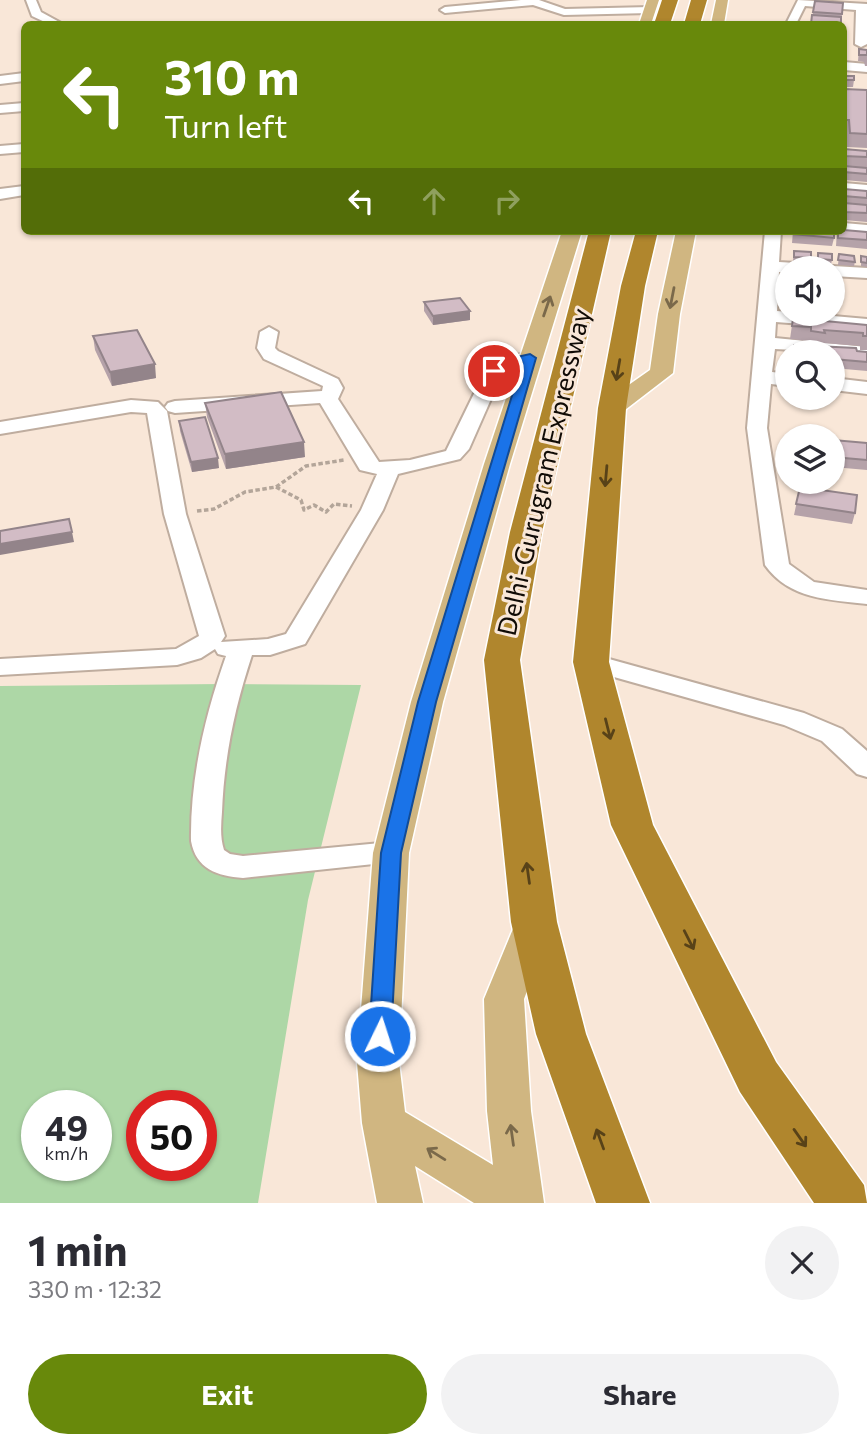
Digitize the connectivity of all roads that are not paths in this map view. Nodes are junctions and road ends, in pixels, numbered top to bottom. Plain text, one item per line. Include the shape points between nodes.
1 (31, 0) edge
2 (432, 0) edge
3 (670, 0) edge
4 (699, 0) edge
5 (722, 0) edge
6 (803, 1) edge
7 (651, 5) edge
8 (865, 7) edge
9 (445, 10) junction
10 (51, 21) edge
11 (459, 21) edge
12 (663, 21) edge
13 (693, 21) edge
14 (718, 21) edge
15 (793, 21) edge
16 (865, 24) edge
17 (860, 44) edge
18 (847, 66) edge
19 (867, 68) edge
20 (21, 78) edge
21 (0, 80) edge
22 (1, 104) edge
23 (21, 107) edge
24 (21, 148) edge
25 (0, 150) edge
26 (847, 187) edge
27 (867, 189) edge
28 (21, 191) edge
29 (0, 194) edge
30 (847, 228) edge
31 (867, 230) edge
32 (571, 235) edge
33 (599, 235) edge
34 (646, 235) edge
35 (685, 235) edge
36 (773, 235) edge
37 (770, 266) junction
38 (775, 266) edge
39 (845, 272) edge
40 (867, 273) edge
41 (766, 316) junction
42 (867, 324) edge
43 (269, 332) dead end
44 (766, 343) junction
45 (867, 353) edge
46 (530, 358) junction
47 (762, 377) junction
48 (775, 378) edge
49 (845, 385) edge
50 (867, 388) edge
51 (328, 399) junction
52 (174, 407) dead end
53 (611, 408) junction
54 (0, 428) edge
55 (390, 468) junction
56 (867, 597) edge
57 (207, 645) junction
58 (241, 650) junction
59 (591, 662) junction
60 (0, 667) edge
61 (867, 767) edge
62 (391, 853) junction
63 (534, 922) junction
64 (384, 1123) junction
65 (400, 1203) edge
66 (515, 1203) edge
67 (521, 1203) edge
68 (623, 1203) edge
69 (845, 1203) edge

1 - 10 street via 36,14
2 - 9 street
3 - 12 highway
4 - 13 highway
5 - 14 main road
6 - 8 street
6 - 15 street
7 - 9 street via 564,12 534,2
8 - 16 street
9 - 11 street
16 - 17 street
18 - 19 street
20 - 21 street
22 - 23 street
24 - 25 street
26 - 27 street
28 - 29 street
30 - 31 street
46 -> 32 main road
63 -> 33 highway, Delhi-Gurugram Expressway via 502,660 526,532
34 -> 53 highway, Delhi-Gurugram Expressway
35 -> 53 main road via 661,373
36 - 37 street
37 - 38 street
37 - 41 street
39 - 40 street
41 - 42 street
41 - 44 street
43 - 51 street via 266,348 271,355 331,383
44 - 45 street
44 - 47 street
46 - 55 street via 503,364 494,371 453,455
46 - 62 main road via 427,702
47 - 48 street
47 - 56 street via 757,428 777,565 788,580 811,589
49 - 50 street
51 - 52 street via 307,396
51 - 55 street via 361,457 376,469
53 -> 59 highway, Delhi-Gurugram Expressway
54 - 57 street via 131,406 151,406 157,411 175,514 212,636
55 - 58 street via 372,510 296,639 270,648
57 - 58 street
57 - 60 street via 177,657
58 - 62 street via 215,739 206,842 211,856 224,866 243,867
59 - 61 street via 794,719 832,735
59 -> 69 highway, Delhi-Gurugram Expressway via 632,825 758,1077
62 - 64 main road via 378,1062
67 -> 63 main road via 509,1111 504,999
68 -> 63 highway, Delhi-Gurugram Expressway via 561,1034
64 - 65 main road
66 -> 64 main road

